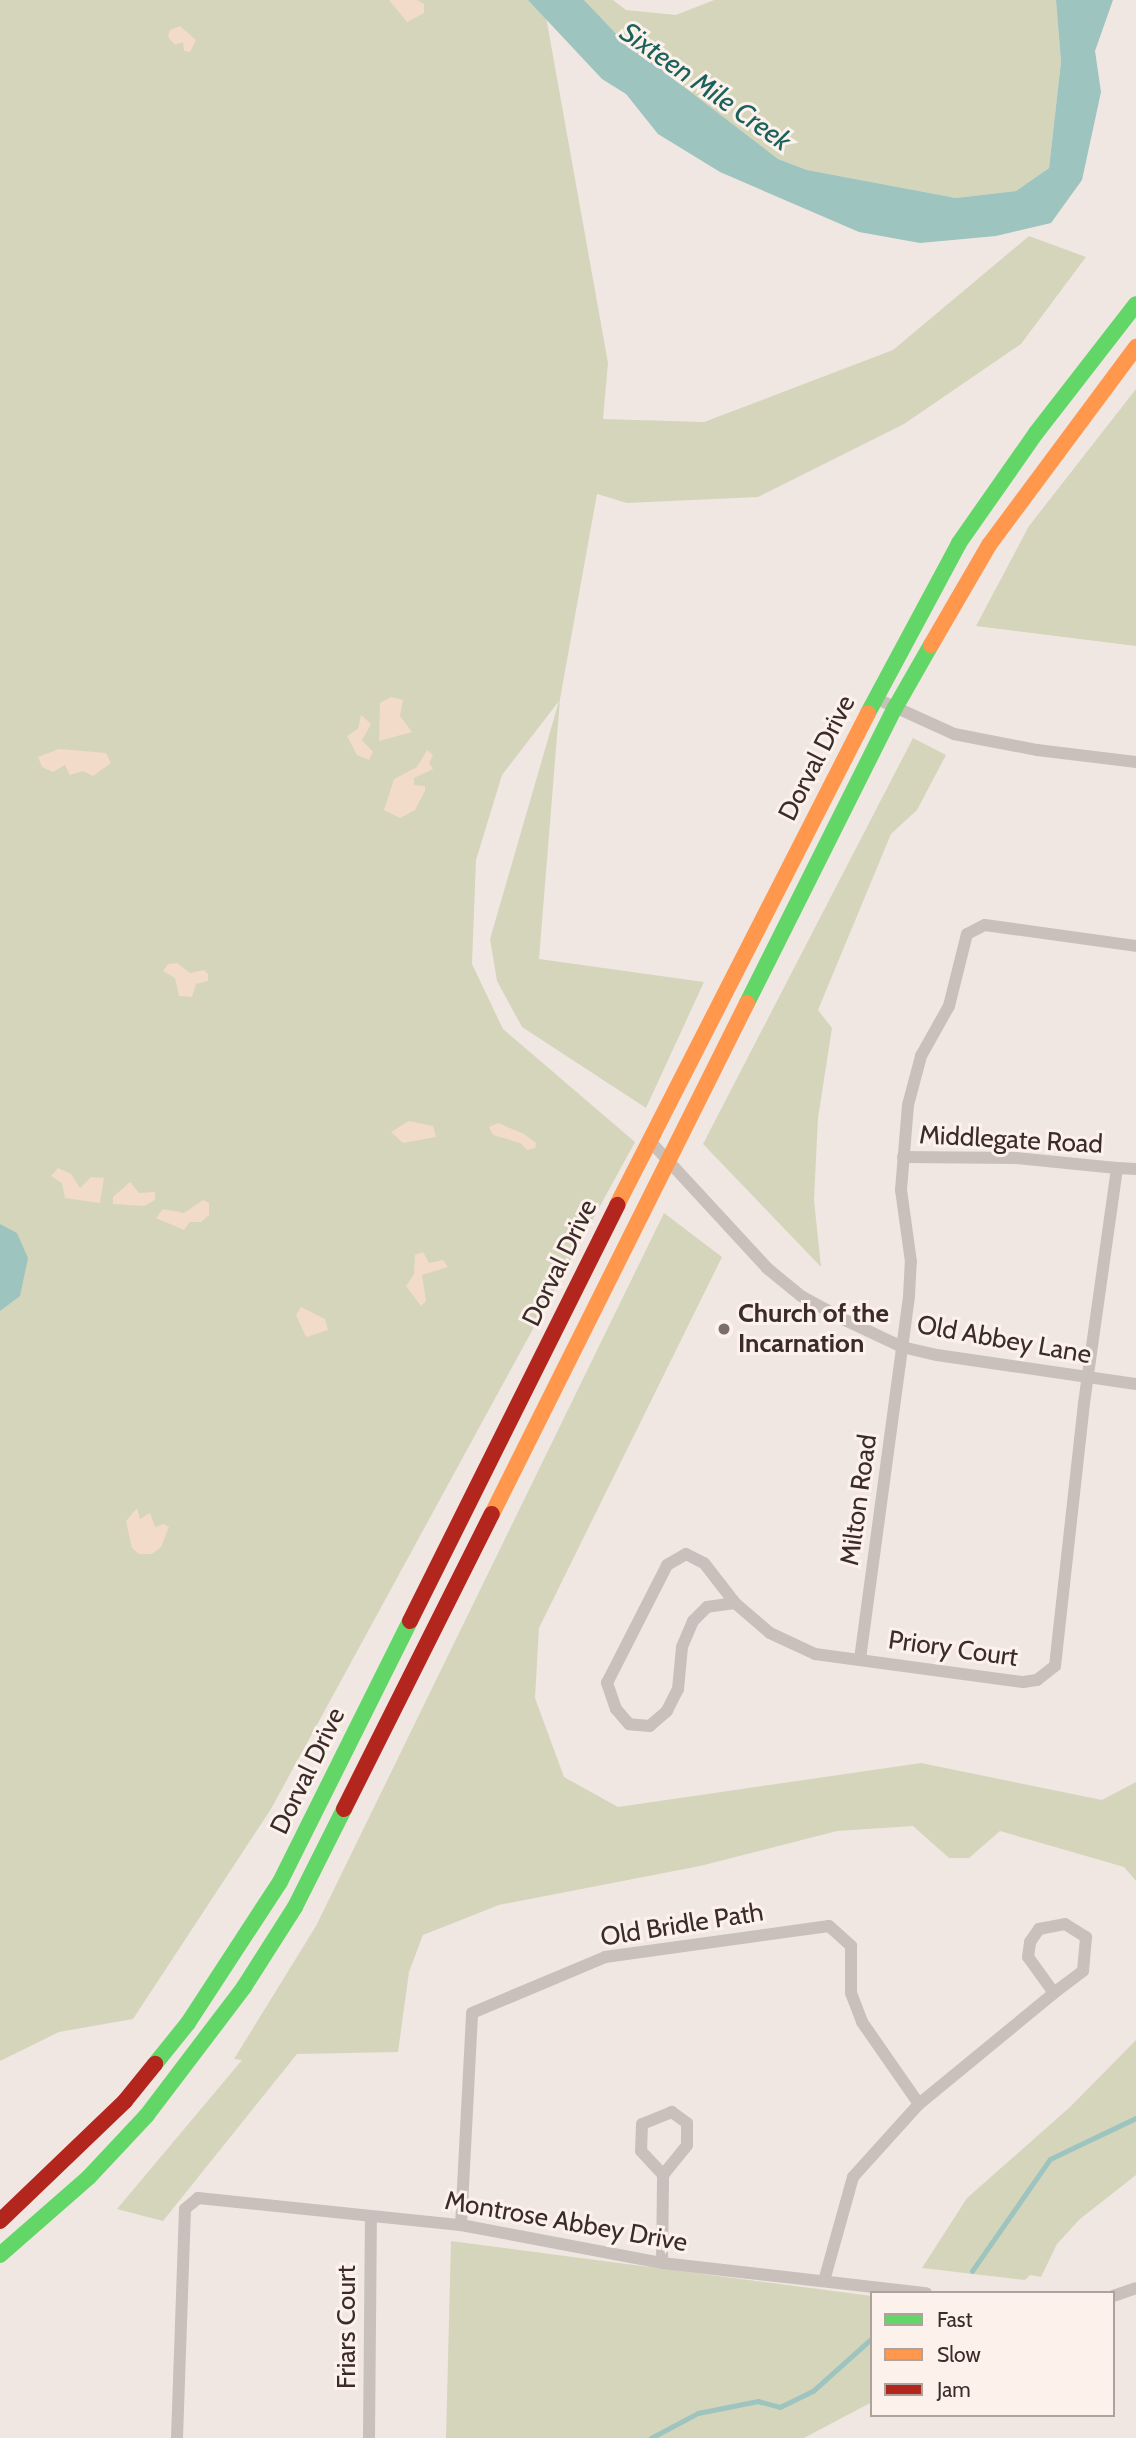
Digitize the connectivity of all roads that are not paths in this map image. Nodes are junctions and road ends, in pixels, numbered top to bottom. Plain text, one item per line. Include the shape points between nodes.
1 (1136, 304) edge
2 (1136, 346) edge
3 (875, 698) junction
4 (895, 708) junction
5 (1136, 762) edge
6 (1136, 946) edge
7 (649, 1140) junction
8 (903, 1157) junction
9 (667, 1161) junction
10 (1117, 1168) junction
11 (1136, 1169) edge
12 (902, 1347) junction
13 (1087, 1378) junction
14 (1136, 1384) edge
15 (735, 1603) junction
16 (860, 1659) junction
17 (1054, 1993) junction
18 (919, 2104) junction
19 (663, 2175) junction
20 (371, 2216) junction
21 (0, 2221) edge
22 (461, 2225) junction
23 (0, 2255) edge
24 (662, 2263) junction
25 (824, 2281) junction
26 (1136, 2288) edge
27 (909, 2291) edge
28 (1115, 2295) edge
29 (177, 2438) edge
30 (369, 2438) edge

1 - 3 main road, Dorval Drive via 959,543
2 - 4 main road, Dorval Drive via 989,545
3 - 4 street
3 - 7 main road, Dorval Drive
4 - 5 street via 954,734
4 - 9 main road, Dorval Drive
6 - 8 street, Milton Road via 985,925 967,934 948,1006 917,1066
7 - 9 street, Old Abbey Lane
7 - 21 main road, Dorval Drive via 280,1882 188,2023 125,2101
8 - 10 street, Middlegate Road via 1016,1158
8 - 12 street, Milton Road via 901,1201 911,1262
9 - 12 street, Old Abbey Lane via 767,1268 801,1297
9 - 23 main road, Dorval Drive via 295,1907 244,1987 147,2115 81,2185
10 - 11 street, Middlegate Road
10 - 13 street, Priory Court
12 - 13 street, Old Abbey Lane
12 - 16 street, Milton Road
13 - 14 street, Old Abbey Lane
13 - 16 street, Priory Court via 1055,1666 1037,1681 1023,1682
15 - 15 street, Priory Court via 707,1607 693,1620 682,1647 678,1689 667,1711 650,1726 629,1724 616,1710 607,1683 667,1565 686,1554 704,1563
15 - 16 street, Priory Court via 770,1633 815,1654
17 - 17 street via 1083,1972 1086,1937 1065,1924 1039,1929 1030,1942 1028,1957
17 - 18 street
18 - 22 street, Old Bridle Path via 862,2022 851,1993 852,1946 829,1926 605,1957 472,2013
18 - 25 street via 853,2177
19 - 19 street via 687,2145 687,2123 672,2112 642,2124 641,2151
19 - 24 street
20 - 22 street, Montrose Abbey Drive
20 - 29 street, Montrose Abbey Drive via 198,2198 185,2209
20 - 30 street, Friars Court
22 - 24 street, Montrose Abbey Drive
24 - 25 street, Montrose Abbey Drive
25 - 27 street, Montrose Abbey Drive
26 - 28 street

